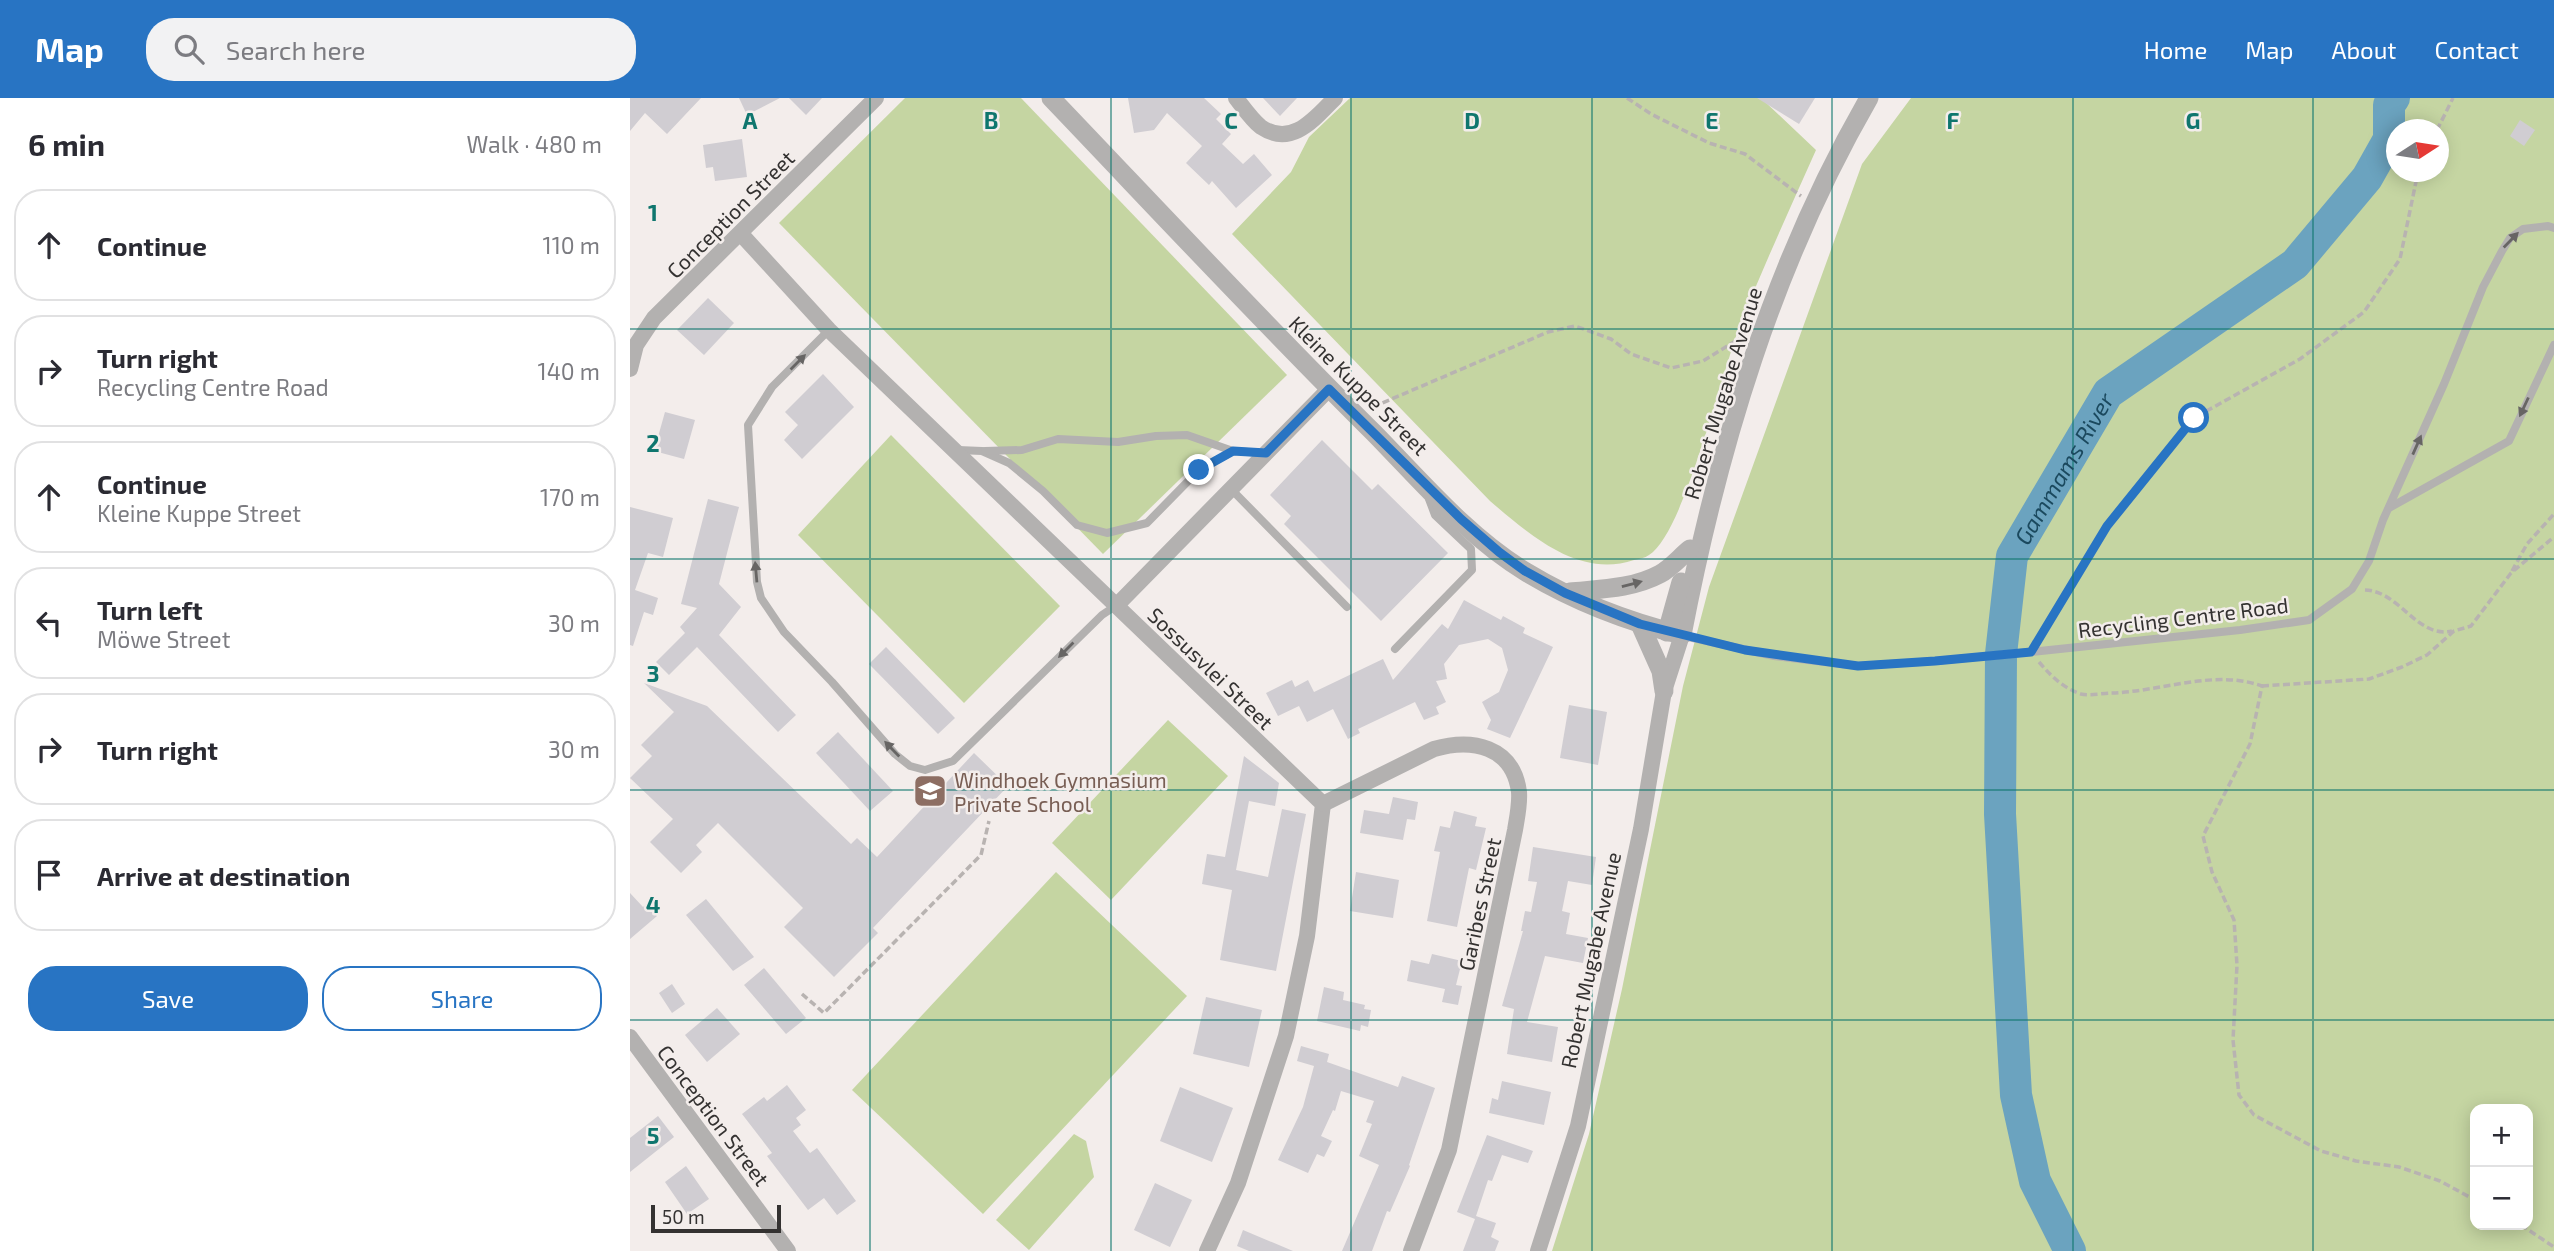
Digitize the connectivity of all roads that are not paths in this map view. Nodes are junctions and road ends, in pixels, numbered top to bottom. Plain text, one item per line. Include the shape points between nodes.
1 (876, 98) edge
2 (1051, 98) edge
3 (1236, 98) edge
4 (1335, 98) edge
5 (1858, 98) edge
6 (1869, 98) edge
7 (2554, 229) edge
8 (741, 234) junction
9 (829, 330) junction
10 (2554, 345) edge
11 (630, 369) edge
12 (1329, 389) junction
13 (955, 450) junction
14 (982, 451) junction
15 (1233, 451) junction
16 (1266, 453) junction
17 (1231, 489) junction
18 (1430, 489) junction
19 (2389, 508) junction
20 (1689, 549) junction
21 (1565, 593) junction
22 (1117, 606) junction
23 (1347, 607) dead end
24 (1640, 624) junction
25 (1675, 634) junction
26 (1395, 649) dead end
27 (1666, 682) junction
28 (1323, 804) junction
29 (630, 1037) edge
30 (789, 1251) edge
31 (1207, 1251) edge
32 (1411, 1251) edge
33 (1538, 1251) edge

1 - 8 street, Conception Street
2 - 12 street, Kleine Kuppe Street
3 - 4 street via 1261,127 1282,135 1303,130
5 - 20 street, Robert Mugabe Avenue via 1823,160 1761,304
6 - 25 street, Robert Mugabe Avenue via 1836,156 1753,356
19 -> 7 lane, Recycling Centre Road via 2502,251 2510,238 2524,229
8 - 9 street, Sossusvlei Street
8 - 11 street, Conception Street via 646,327
9 - 13 street, Sossusvlei Street
22 -> 9 lane via 1102,615 953,761 925,770 895,754 784,632 761,598 757,582 748,425 772,387
10 -> 19 lane via 2509,441
12 - 16 street
12 - 18 street, Kleine Kuppe Street
13 - 14 lane
13 - 22 street, Sossusvlei Street
14 - 15 lane via 1022,450 1058,439 1118,442 1187,435
14 - 15 lane via 1009,463 1077,525 1107,533 1147,523 1199,470
15 - 16 lane
16 - 17 street
17 - 22 street
17 - 23 lane
18 - 21 street, Kleine Kuppe Street via 1499,552
18 - 26 lane via 1435,515 1471,550 1472,570
19 - 25 lane, Recycling Centre Road via 2369,561 2352,589 2309,620 2031,652 1858,666 1774,656
21 -> 20 street via 1641,582 1662,573
20 - 25 street, Robert Mugabe Avenue
21 - 24 street, Kleine Kuppe Street
22 - 28 street, Sossusvlei Street
24 - 25 street, Kleine Kuppe Street
24 - 27 street
25 - 27 street, Robert Mugabe Avenue
27 - 33 street, Robert Mugabe Avenue via 1641,829 1581,1113
28 - 31 street via 1307,936 1286,1036 1238,1183
28 - 32 street, Garibes Street via 1451,744 1478,745 1500,753 1516,776 1520,795 1449,1150
29 - 30 street, Conception Street

